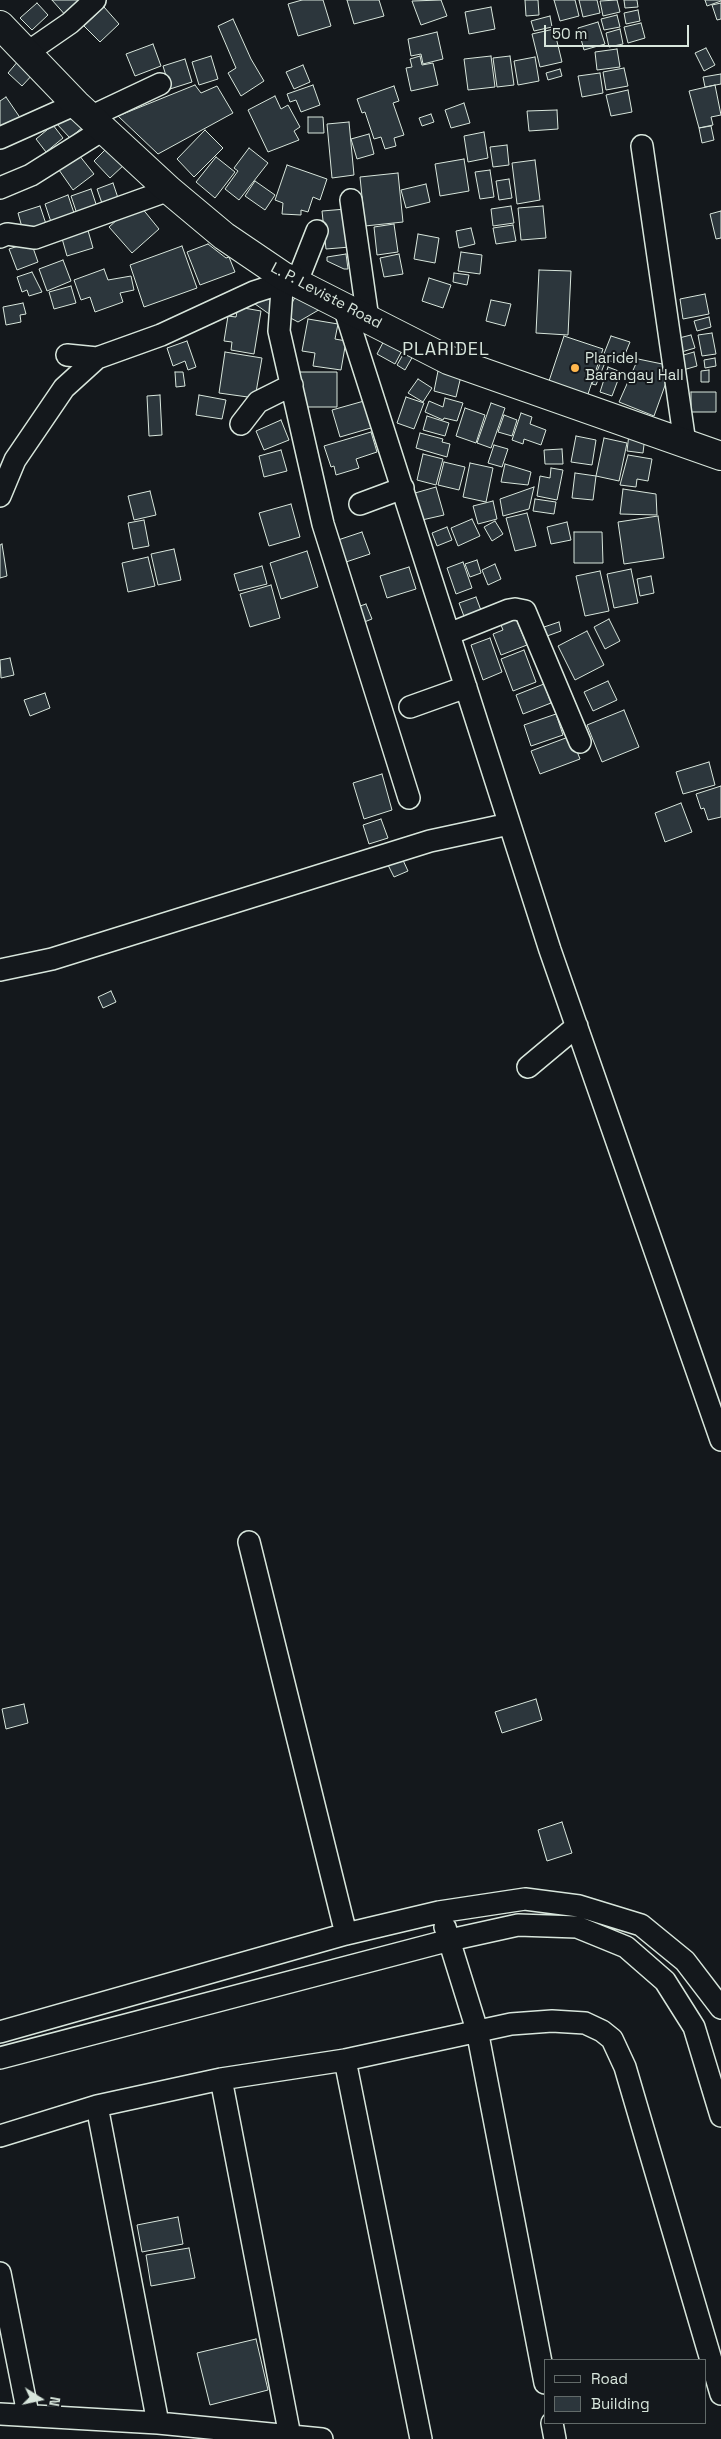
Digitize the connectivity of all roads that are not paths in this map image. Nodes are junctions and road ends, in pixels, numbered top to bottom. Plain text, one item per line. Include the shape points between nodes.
1 (95, 0) edge
2 (0, 25) edge
3 (28, 52) junction
4 (160, 84) dead end
5 (90, 117) junction
6 (0, 138) edge
7 (642, 146) dead end
8 (0, 188) edge
9 (169, 190) junction
10 (351, 200) dead end
11 (317, 231) dead end
12 (0, 237) edge
13 (287, 281) junction
14 (344, 307) junction
15 (368, 319) junction
16 (67, 355) dead end
17 (97, 358) junction
18 (292, 385) junction
19 (241, 424) dead end
20 (685, 443) junction
21 (721, 456) edge
22 (403, 488) junction
23 (0, 496) edge
24 (360, 504) dead end
25 (449, 634) junction
26 (466, 687) junction
27 (410, 707) dead end
28 (580, 742) dead end
29 (409, 798) dead end
30 (509, 824) junction
31 (0, 970) edge
32 (577, 1026) junction
33 (528, 1067) dead end
34 (721, 1440) edge
35 (249, 1542) dead end
36 (439, 1912) junction
37 (346, 1934) junction
38 (450, 1940) junction
39 (721, 2008) edge
40 (477, 2030) junction
41 (0, 2032) edge
42 (0, 2058) edge
43 (345, 2060) junction
44 (221, 2078) junction
45 (97, 2106) junction
46 (721, 2116) edge
47 (0, 2136) edge
48 (0, 2273) edge
49 (544, 2378) edge
50 (721, 2394) edge
51 (0, 2414) edge
52 (28, 2414) junction
53 (158, 2423) junction
54 (552, 2424) edge
55 (290, 2436) junction
56 (322, 2439) edge
57 (421, 2439) edge
58 (556, 2439) edge

1 - 3 street via 70,23
2 - 3 main road, L. P. Leviste Road
3 - 5 main road, L. P. Leviste Road
4 - 5 street
5 - 6 street
5 - 8 street via 31,175
5 - 9 main road, L. P. Leviste Road
7 - 20 street
9 - 12 street via 35,238 7,234
9 - 13 main road, L. P. Leviste Road via 224,236
10 - 15 street
11 - 13 street
13 - 14 main road, L. P. Leviste Road
13 - 17 street via 254,292 161,335
13 - 18 street via 279,331
14 - 15 main road, L. P. Leviste Road
14 - 22 street
15 - 20 main road, L. P. Leviste Road via 448,360
16 - 17 street
17 - 23 street via 64,388 15,460
18 - 19 street via 258,402
18 - 29 street via 323,524
20 - 21 main road, L. P. Leviste Road
22 - 24 street
22 - 25 street
25 - 26 street
25 - 28 street via 509,610 525,611
26 - 27 street
26 - 30 street
30 - 31 street via 430,841 52,959
30 - 32 street
32 - 33 street
32 - 34 street
35 - 37 street
36 - 37 street
36 - 38 street
36 - 39 street via 526,1899 579,1906 641,1925 686,1961
37 - 41 street
38 - 40 street
38 - 42 street
38 - 46 street via 518,1925 577,1927 626,1947 665,1981 694,2027
40 - 43 street
40 - 49 street
40 - 50 street via 552,2021 585,2023 612,2039 625,2067
43 - 44 street
43 - 57 street
44 - 45 street
44 - 55 street
45 - 47 street
45 - 53 street
48 - 52 street
51 - 52 street
52 - 53 street
53 - 55 street
54 - 58 street
55 - 56 street

